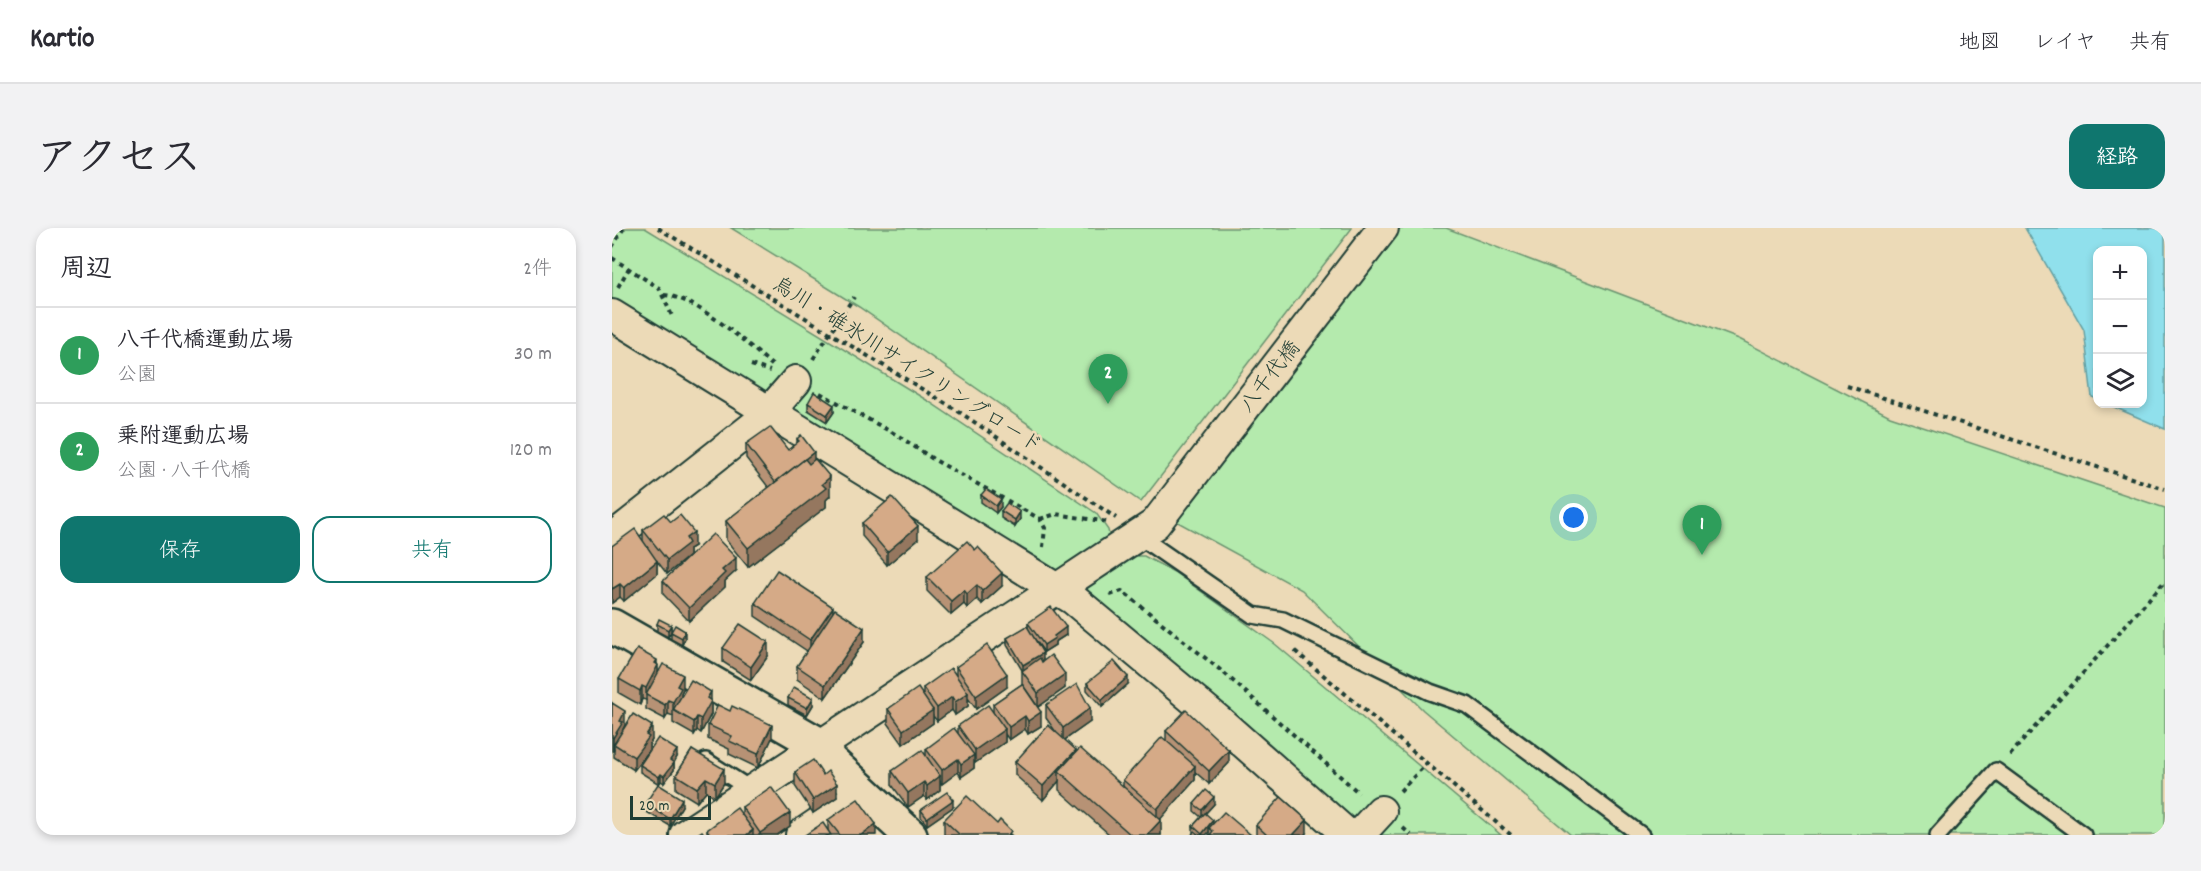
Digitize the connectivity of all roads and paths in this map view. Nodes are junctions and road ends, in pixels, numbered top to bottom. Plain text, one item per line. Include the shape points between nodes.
1 (624, 228) edge
2 (658, 228) edge
3 (1383, 228) edge
4 (612, 247) edge
5 (612, 258) edge
6 (629, 268) junction
7 (664, 295) junction
8 (854, 297) dead end
9 (615, 302) edge
10 (678, 322) dead end
11 (831, 333) junction
12 (742, 361) dead end
13 (791, 379) junction
14 (1847, 387) dead end
15 (771, 412) junction
16 (2165, 489) edge
17 (1040, 519) junction
18 (1146, 529) junction
19 (612, 538) edge
20 (2165, 581) edge
21 (1042, 582) junction
22 (1088, 611) junction
23 (612, 626) edge
24 (1294, 650) dead end
25 (820, 745) junction
26 (699, 756) edge
27 (1427, 764) junction
28 (1996, 771) junction
29 (753, 791) junction
30 (864, 792) junction
31 (1381, 811) junction
32 (685, 835) edge
33 (801, 835) edge
34 (910, 835) edge
35 (1348, 835) edge
36 (1359, 835) edge
37 (1411, 835) edge
38 (1511, 835) edge
39 (1641, 835) edge
40 (1938, 835) edge
41 (2083, 835) edge

1 - 4 path
2 - 11 path, 烏川・碓氷川サイクリングロード
3 - 18 street, 八千代橋
5 - 6 path
6 - 7 path
6 - 9 path
7 - 10 path via 672,317
7 - 13 path via 708,315
8 - 11 path
9 - 15 street
11 - 18 path, 烏川・碓氷川サイクリングロード
12 - 13 path
13 - 15 street
13 - 17 path via 897,435
14 - 16 path
15 - 19 street
15 - 21 street
17 - 18 path via 1056,514
17 - 21 path via 1046,537
18 - 21 street, 八千代橋
18 - 39 lane via 1253,615 1283,620 1430,692 1467,705
20 - 28 path
21 - 22 street
21 - 25 street, 八千代橋
22 - 31 path via 1115,591 1122,591 1224,673
22 - 35 street
23 - 25 street
24 - 27 path
25 - 29 street, 八千代橋
25 - 30 street via 830,761
26 - 29 lane
27 - 31 path
27 - 38 path
28 - 40 lane
28 - 41 lane
29 - 32 street, 八千代橋
30 - 33 street
30 - 34 street
31 - 36 street
31 - 37 path

